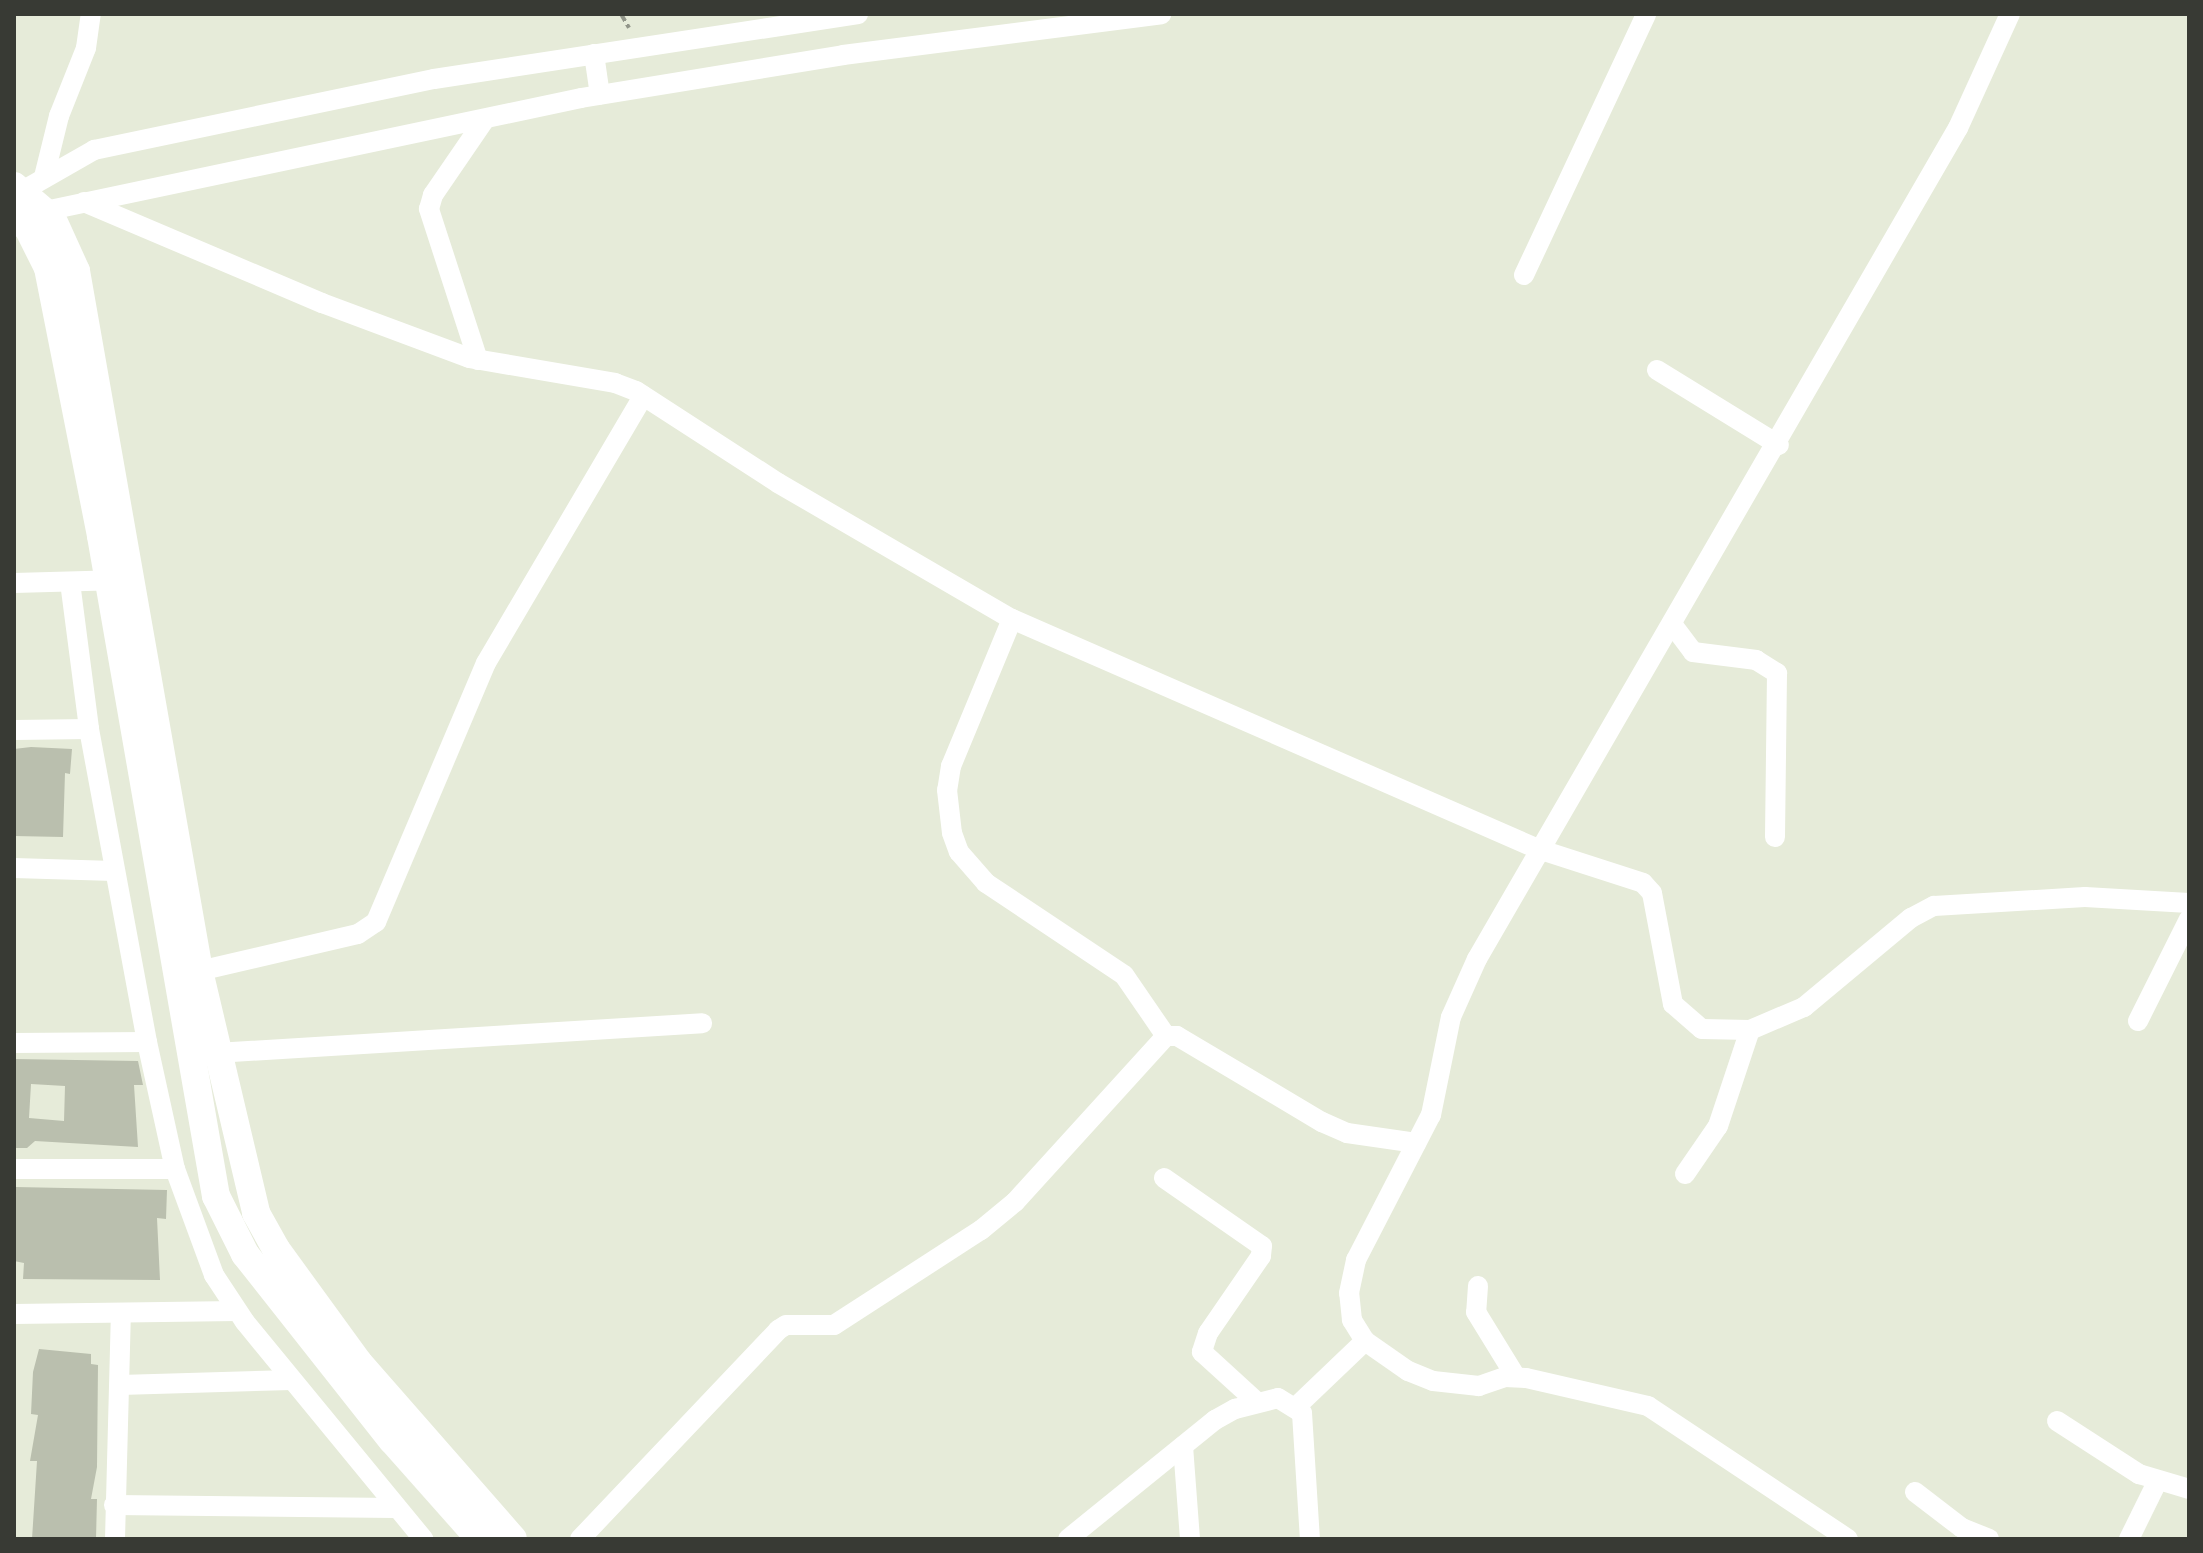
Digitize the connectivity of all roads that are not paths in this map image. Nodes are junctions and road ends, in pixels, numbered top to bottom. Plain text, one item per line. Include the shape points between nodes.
1 (91, 14) edge
2 (858, 14) edge
3 (1161, 14) edge
4 (1646, 14) edge
5 (2010, 14) edge
6 (1067, 20) edge
7 (594, 54) junction
8 (600, 95) junction
9 (485, 119) junction
10 (27, 184) edge
11 (84, 202) junction
12 (45, 211) junction
13 (14, 217) edge
14 (1524, 275) dead end
15 (478, 360) junction
16 (1657, 370) dead end
17 (643, 396) junction
18 (1779, 445) junction
19 (119, 581) junction
20 (70, 582) junction
21 (14, 583) edge
22 (1012, 619) junction
23 (1672, 624) junction
24 (89, 729) junction
25 (14, 730) edge
26 (1775, 837) dead end
27 (1538, 849) junction
28 (14, 868) edge
29 (114, 871) junction
30 (2189, 903) edge
31 (2189, 919) edge
32 (199, 971) junction
33 (2138, 1021) dead end
34 (702, 1023) dead end
35 (1750, 1030) junction
36 (1166, 1036) junction
37 (147, 1042) junction
38 (14, 1043) edge
39 (216, 1053) junction
40 (1416, 1143) junction
41 (14, 1169) edge
42 (175, 1169) junction
43 (1685, 1174) dead end
44 (1164, 1178) dead end
45 (1478, 1286) dead end
46 (237, 1311) junction
47 (14, 1314) edge
48 (121, 1316) junction
49 (1365, 1341) junction
50 (1516, 1377) junction
51 (292, 1380) junction
52 (120, 1385) junction
53 (1257, 1402) junction
54 (1298, 1405) junction
55 (2057, 1421) dead end
56 (1183, 1446) junction
57 (2157, 1482) junction
58 (2189, 1489) edge
59 (1915, 1492) dead end
60 (114, 1505) junction
61 (395, 1508) junction
62 (115, 1539) edge
63 (423, 1539) edge
64 (480, 1539) edge
65 (513, 1539) edge
66 (580, 1539) edge
67 (1068, 1539) edge
68 (1190, 1539) edge
69 (1310, 1539) edge
70 (1848, 1539) edge
71 (1989, 1539) edge
72 (2129, 1539) edge

1 - 10 street via 86,48
2 - 7 street
3 - 6 street
4 - 14 street
5 - 18 street via 1958,128
6 - 8 street
7 - 8 street
7 - 10 street via 434,79 94,150
8 - 9 street
9 - 11 street
9 - 15 street via 429,209
10 - 12 street
11 - 12 street
11 - 15 street via 335,308
12 - 19 street via 76,271
13 - 19 street via 28,228 48,268
15 - 17 street via 615,383
16 - 18 street
17 - 22 street via 778,483
17 - 32 street via 486,663 376,922 358,934
18 - 23 street
19 - 20 street
19 - 32 street
19 - 64 street via 216,1196 245,1254 392,1440
20 - 21 street
20 - 24 street
22 - 27 street
22 - 36 street via 951,766 948,814 956,842 986,883 1124,975
23 - 26 street via 1693,652 1756,660 1777,673
23 - 27 street
24 - 25 street
24 - 29 street
27 - 35 street via 1643,883 1652,893 1666,980 1682,1017 1702,1029
27 - 40 street via 1461,990 1431,1115
28 - 29 street
29 - 37 street
30 - 35 street via 2116,897 1967,900 1934,906 1911,918 1822,996
31 - 33 street
32 - 39 street
34 - 39 street
35 - 43 street via 1718,1126
36 - 40 street via 1177,1036 1347,1133
36 - 66 street via 1015,1202 981,1230 834,1325 786,1325 778,1330
37 - 38 street
37 - 42 street
39 - 65 street via 244,1176 276,1249 358,1362
40 - 49 street via 1356,1260 1349,1307
41 - 42 street
42 - 46 street via 214,1275
44 - 53 street via 1262,1246 1261,1256 1208,1333 1202,1352
45 - 50 street via 1476,1312
46 - 48 street
46 - 51 street
47 - 48 street
48 - 52 street
49 - 50 street via 1408,1371 1433,1381 1479,1386
49 - 54 street
50 - 70 street via 1648,1406
51 - 52 street
51 - 61 street
52 - 60 street
53 - 54 street via 1278,1398
53 - 56 street via 1215,1420
54 - 69 street via 1308,1437
55 - 57 street
56 - 67 street
56 - 68 street
57 - 58 street
57 - 72 street
59 - 71 street via 1962,1528
60 - 61 street
60 - 62 street
61 - 63 street

